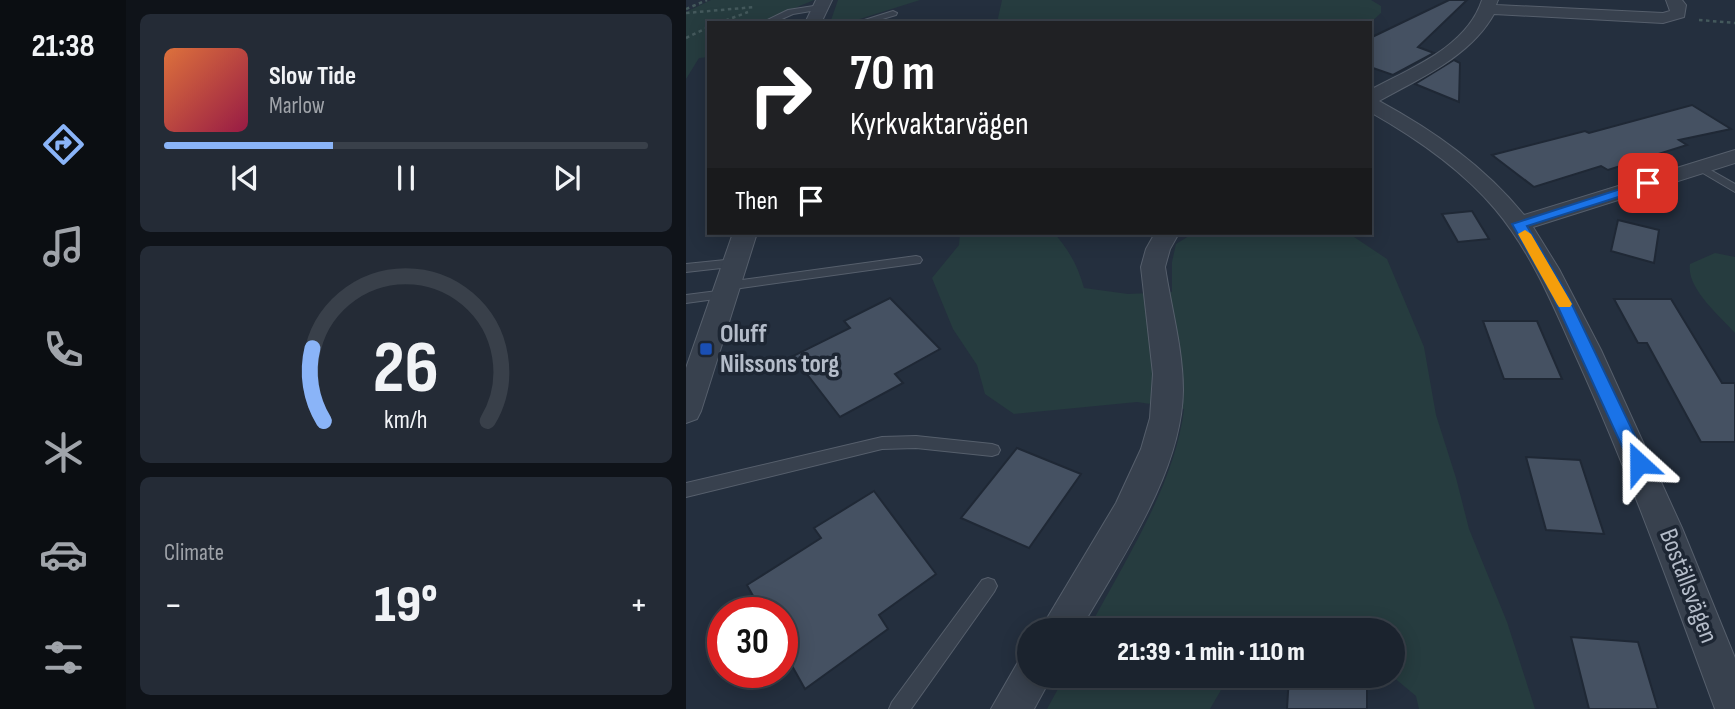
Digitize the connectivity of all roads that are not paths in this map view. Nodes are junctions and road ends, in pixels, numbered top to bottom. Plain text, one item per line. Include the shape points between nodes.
1 (822, 3) edge
2 (1490, 5) edge
3 (1675, 8) edge
4 (893, 13) dead end
5 (770, 21) edge
6 (814, 21) edge
7 (866, 21) edge
8 (1372, 97) edge
9 (1372, 105) edge
10 (1735, 156) edge
11 (1700, 167) junction
12 (1735, 189) edge
13 (1519, 224) junction
14 (744, 235) edge
15 (1166, 235) edge
16 (916, 260) dead end
17 (686, 268) edge
18 (729, 281) junction
19 (686, 299) edge
20 (686, 411) edge
21 (992, 450) dead end
22 (686, 490) edge
23 (988, 586) dead end
24 (1066, 618) edge
25 (1024, 688) edge
26 (900, 709) edge
27 (1011, 709) edge
28 (1735, 709) edge

1 - 5 lane
1 - 6 street
2 - 3 street via 1663,18
2 - 8 street via 1484,21 1460,44
4 - 7 lane
9 - 13 street, Boställsvägen via 1459,161
10 - 11 street
11 - 12 lane
11 - 13 street
13 - 28 street, Boställsvägen via 1609,396 1658,508
14 - 18 street
15 - 24 street via 1153,267 1168,391 1163,430 1130,508
16 - 18 lane
17 - 18 lane
18 - 19 lane
18 - 20 street
21 - 22 lane via 882,443
23 - 26 lane
25 - 27 street

